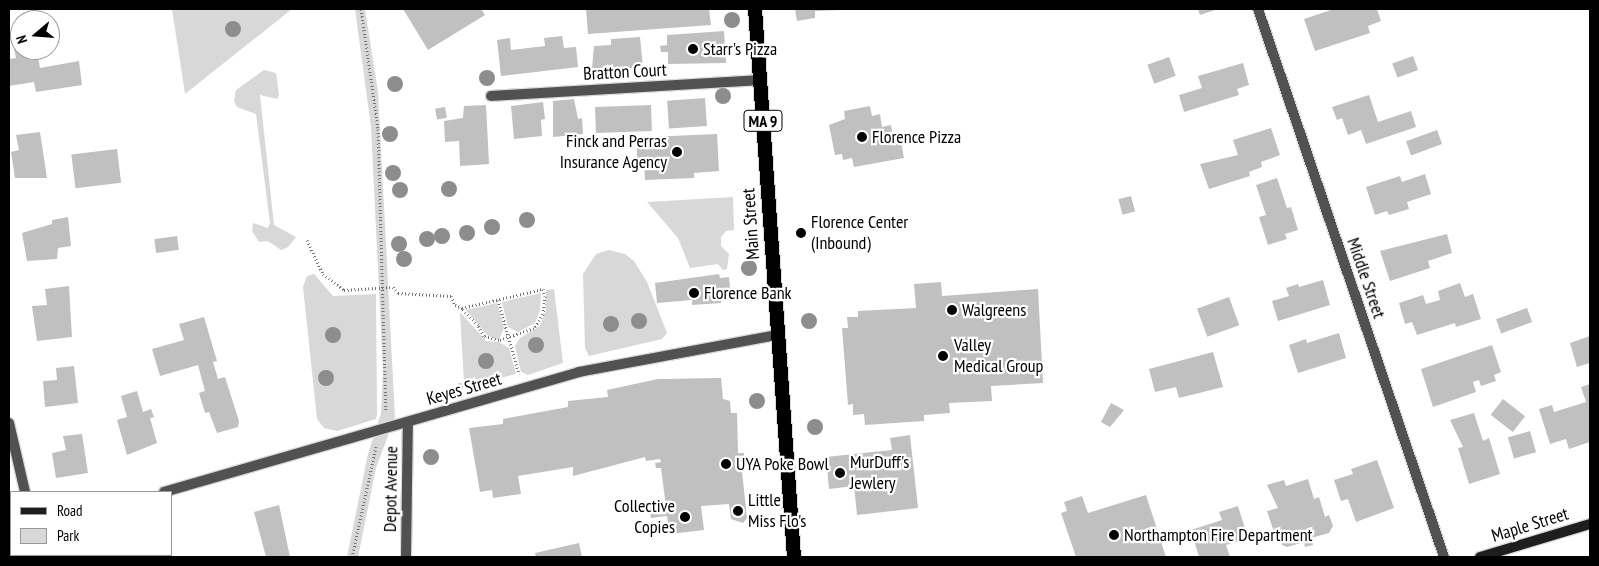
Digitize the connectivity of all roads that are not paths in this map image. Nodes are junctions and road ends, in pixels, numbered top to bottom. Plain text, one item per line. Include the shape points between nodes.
1 (755, 9) edge
2 (1258, 9) edge
3 (761, 80) junction
4 (491, 96) dead end
5 (777, 335) junction
6 (9, 422) edge
7 (408, 422) junction
8 (25, 491) edge
9 (167, 491) edge
10 (1590, 524) edge
11 (406, 557) edge
12 (794, 557) edge
13 (1444, 557) edge
14 (1480, 557) edge

1 - 3 highway, Main Street / MA 9
2 - 13 street, Middle Street
3 - 4 street, Bratton Court
3 - 5 highway, Main Street / MA 9
5 - 7 street, Keyes Street via 611,364
5 - 12 highway, Main Street / MA 9
6 - 8 street
7 - 9 street, Keyes Street
7 - 11 street, Depot Avenue
10 - 14 main road, Maple Street

